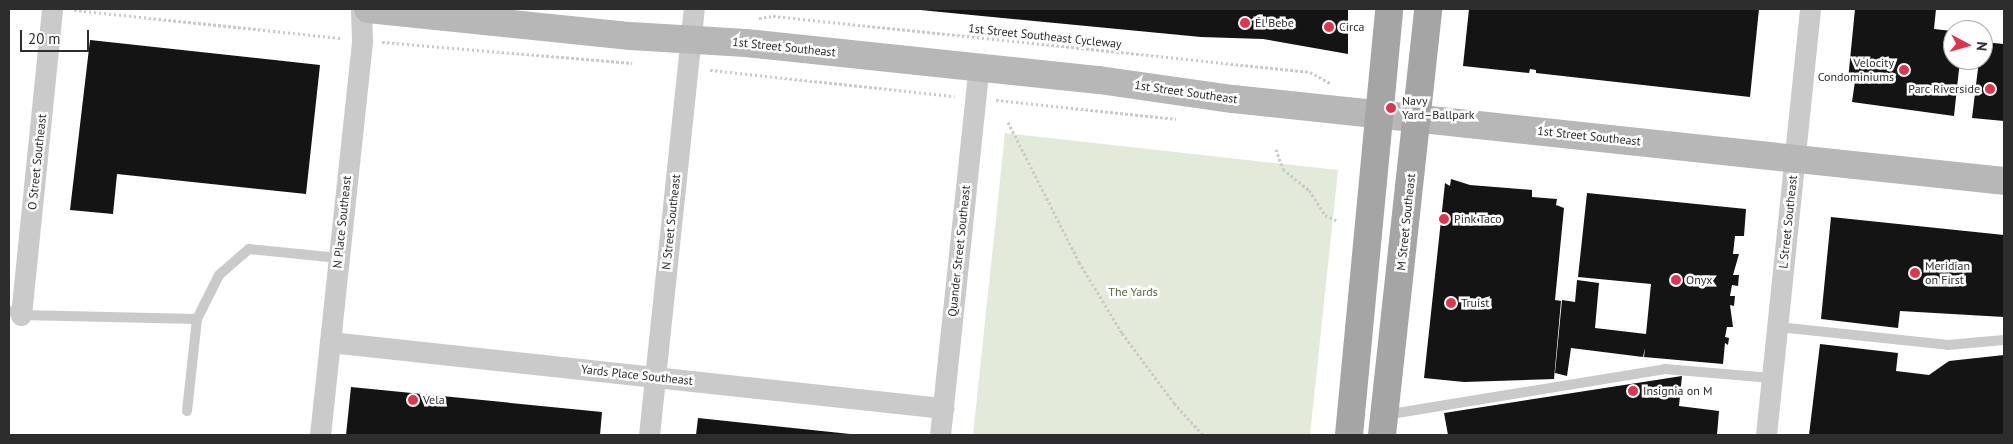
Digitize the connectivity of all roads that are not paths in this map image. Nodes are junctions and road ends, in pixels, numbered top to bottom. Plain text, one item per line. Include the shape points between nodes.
1 (61, 9) edge
2 (361, 9) edge
3 (368, 9) edge
4 (694, 9) edge
5 (1389, 9) edge
6 (1428, 9) edge
7 (1810, 9) edge
8 (690, 39) junction
9 (979, 67) junction
10 (1381, 114) junction
11 (1416, 118) junction
12 (1795, 158) junction
13 (2004, 181) edge
14 (339, 258) junction
15 (15, 313) edge
16 (197, 319) junction
17 (1778, 327) junction
18 (2004, 340) edge
19 (330, 342) junction
20 (655, 377) junction
21 (1772, 378) junction
22 (943, 408) junction
23 (187, 411) dead end
24 (1383, 425) edge
25 (320, 435) edge
26 (649, 435) edge
27 (940, 435) edge
28 (1349, 435) edge
29 (1766, 435) edge

1 - 15 street, O Street Southeast
2 - 14 street, N Place Southeast via 362,40
3 - 8 street, 1st Street Southeast
4 - 8 street, N Street Southeast
5 - 10 main road
6 - 11 main road, M Street Southeast
7 - 12 street, L Street Southeast
8 - 9 street, 1st Street Southeast
8 - 20 street, N Street Southeast
9 - 10 street, 1st Street Southeast
9 - 22 street, Quander Street Southeast
10 - 11 street, 1st Street Southeast
10 - 28 main road
11 - 12 street, 1st Street Southeast
11 - 24 main road, M Street Southeast
12 - 13 street, 1st Street Southeast
12 - 17 street, L Street Southeast
14 - 16 lane via 249,249 220,275
14 - 19 street, N Place Southeast
15 - 16 lane
16 - 23 lane
17 - 18 lane via 1948,345
17 - 21 street, L Street Southeast
19 - 20 street, Yards Place Southeast
19 - 25 street, N Place Southeast
20 - 22 street, Yards Place Southeast
20 - 26 street, N Street Southeast
21 - 24 lane via 1665,369
21 - 29 street, L Street Southeast
22 - 27 street, Quander Street Southeast

